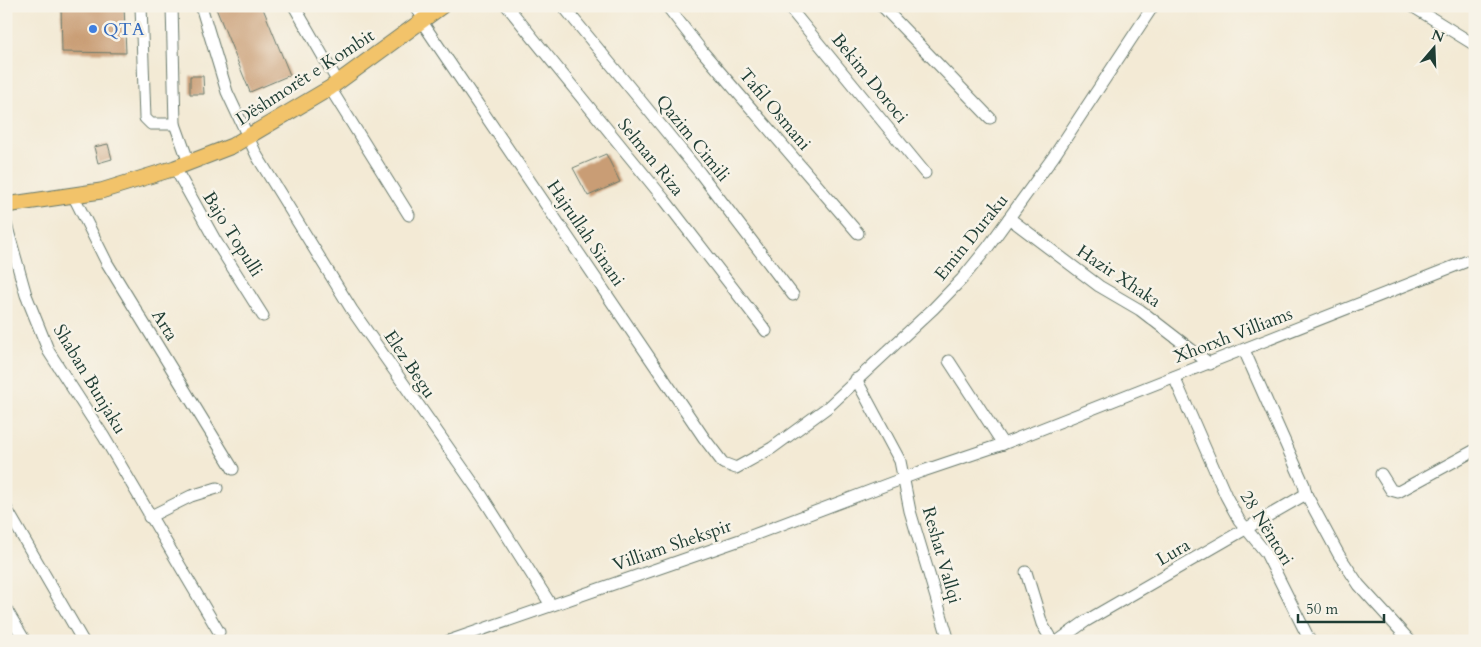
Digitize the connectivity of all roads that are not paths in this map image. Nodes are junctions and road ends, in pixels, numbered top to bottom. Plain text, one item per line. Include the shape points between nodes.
1 (141, 6) edge
2 (172, 6) edge
3 (200, 6) edge
4 (294, 6) edge
5 (415, 6) edge
6 (442, 6) edge
7 (507, 6) edge
8 (563, 6) edge
9 (668, 6) edge
10 (788, 6) edge
11 (882, 6) edge
12 (889, 6) edge
13 (1153, 6) edge
14 (1412, 6) edge
15 (423, 21) junction
16 (1475, 45) edge
17 (334, 85) junction
18 (976, 94) dead end
19 (990, 118) dead end
20 (175, 124) junction
21 (249, 138) junction
22 (182, 166) junction
23 (925, 173) dead end
24 (74, 196) junction
25 (6, 205) edge
26 (408, 215) dead end
27 (1008, 218) junction
28 (6, 224) edge
29 (858, 233) dead end
30 (1475, 258) edge
31 (793, 294) dead end
32 (263, 316) dead end
33 (766, 331) dead end
34 (1244, 350) junction
35 (949, 361) dead end
36 (1210, 364) junction
37 (1174, 377) junction
38 (856, 379) junction
39 (1003, 444) junction
40 (1475, 450) edge
41 (723, 463) joint
42 (233, 469) dead end
43 (1381, 474) dead end
44 (905, 478) junction
45 (217, 488) dead end
46 (1306, 494) junction
47 (6, 508) edge
48 (149, 516) junction
49 (1247, 529) junction
50 (1026, 572) dead end
51 (552, 605) junction
52 (6, 609) edge
53 (219, 632) dead end
54 (451, 640) edge
55 (25, 641) edge
56 (83, 641) edge
57 (949, 641) edge
58 (1052, 641) edge
59 (1058, 641) edge
60 (1310, 641) edge
61 (1410, 641) edge

1 - 20 street via 145,118 151,124
2 - 20 street, Bajo Topulli
3 - 21 street, Elez Begu via 224,84
4 - 17 street
5 - 15 street, Hajrullah Sinani
6 - 15 main road, Dëshmorët e Kombit
7 - 33 street, Selman Riza
8 - 31 street, Qazim Cimili via 700,173
9 - 29 street, Tafil Osmani via 702,51
10 - 23 street, Bekim Doroci
11 - 19 street
12 - 18 street
13 - 27 street, Emin Duraku via 1054,156
14 - 16 street
15 - 17 main road, Dëshmorët e Kombit
15 - 41 street, Hajrullah Sinani
17 - 21 main road, Dëshmorët e Kombit
17 - 26 street
20 - 22 street, Bajo Topulli
21 - 22 main road, Dëshmorët e Kombit
21 - 51 street, Elez Begu via 352,310 482,496
22 - 24 main road, Dëshmorët e Kombit
22 - 32 street, Bajo Topulli via 215,240
24 - 25 main road, Dëshmorët e Kombit
24 - 42 street, Arta via 107,263
27 - 36 street, Hazir Xhaka via 1099,286 1140,310
27 - 38 street, Emin Duraku via 988,247 950,290
28 - 48 street, Shaban Bunjaku via 26,295 49,352 104,437
30 - 34 street, Xhorxh Villiams
34 - 36 street, Xhorxh Villiams
34 - 46 street
35 - 39 street
36 - 37 street, Xhorxh Villiams
37 - 39 street, Xhorxh Villiams
37 - 49 street, 28 Nëntori via 1226,496
38 - 41 street, Emin Duraku via 828,407 772,448 740,467 732,468
38 - 44 street via 896,452
39 - 44 street, Xhorxh Villiams
40 - 43 street via 1398,492 1391,490
44 - 51 street, Villiam Shekspir via 743,539
44 - 57 street, Reshat Vallqi via 910,511
45 - 48 street via 191,496
46 - 49 street, Lura
46 - 61 street via 1359,585
47 - 56 street
48 - 53 street, Shaban Bunjaku
49 - 59 street, Lura via 1086,621
49 - 60 street, 28 Nëntori via 1266,553
50 - 58 street via 1042,624
51 - 54 street, Villiam Shekspir
52 - 55 street

